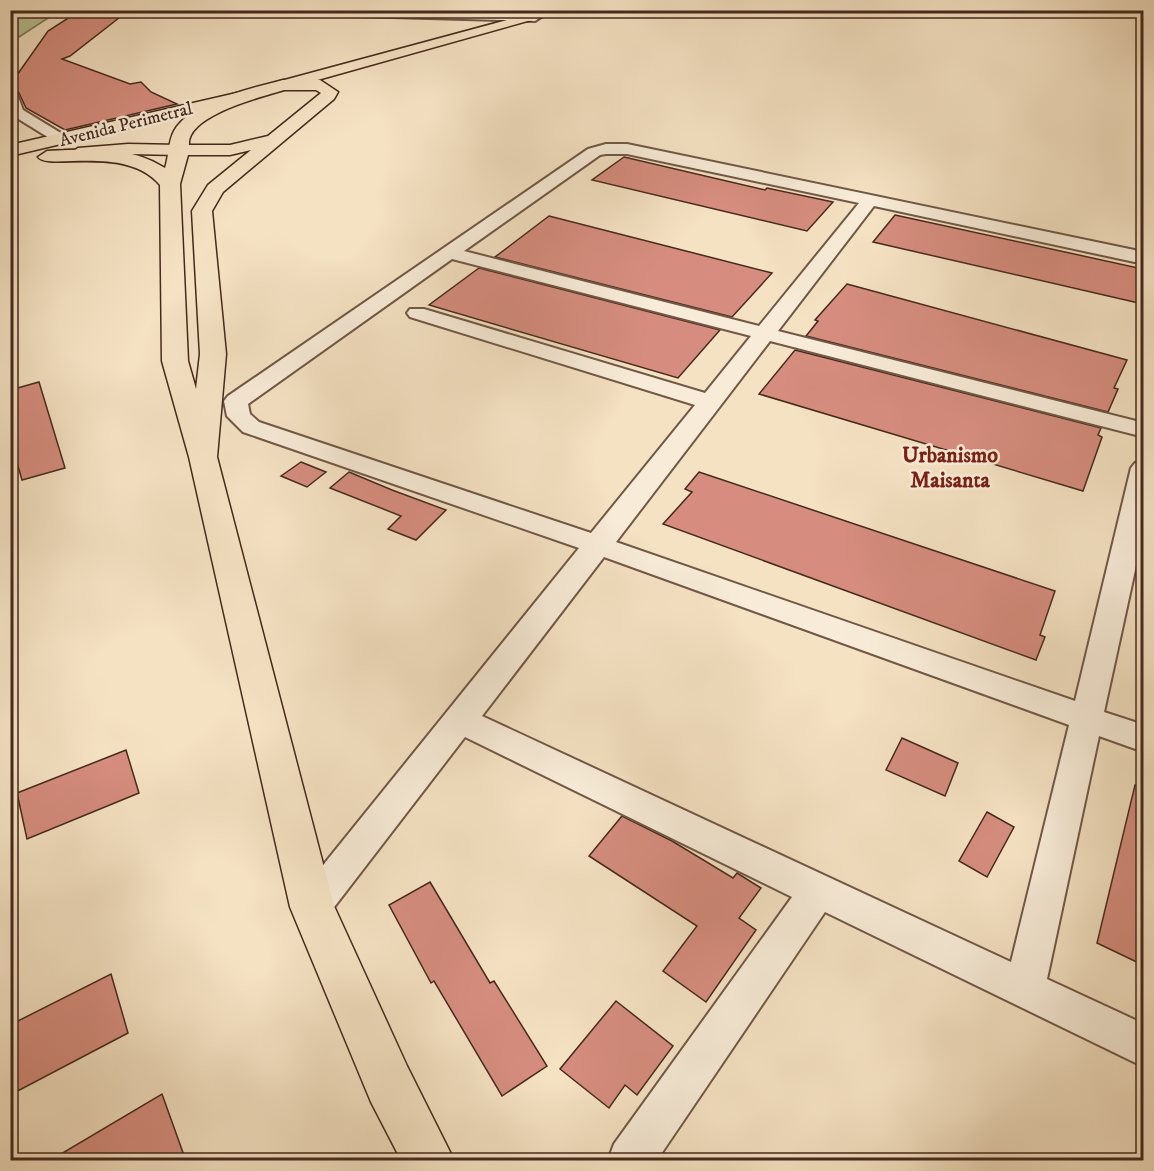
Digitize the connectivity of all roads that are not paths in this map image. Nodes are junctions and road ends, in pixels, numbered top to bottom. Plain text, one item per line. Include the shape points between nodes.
1 (282, 10) edge
2 (561, 10) edge
3 (579, 10) edge
4 (535, 17) junction
5 (283, 85) junction
6 (10, 94) edge
7 (328, 96) junction
8 (241, 97) junction
9 (275, 138) junction
10 (64, 141) junction
11 (180, 150) junction
12 (10, 151) edge
13 (47, 157) junction
14 (10, 162) edge
15 (170, 184) junction
16 (870, 200) junction
17 (449, 253) junction
18 (1143, 258) edge
19 (417, 313) dead end
20 (764, 333) junction
21 (711, 402) junction
22 (1143, 430) edge
23 (202, 457) junction
24 (1143, 468) edge
25 (597, 545) junction
26 (1088, 719) junction
27 (460, 720) junction
28 (1143, 739) edge
29 (818, 891) junction
30 (312, 907) junction
31 (1024, 989) junction
32 (1143, 1046) edge
33 (428, 1161) edge
34 (630, 1161) edge

1 - 4 street
2 - 4 main road
3 - 7 main road via 401,59
4 - 5 main road
5 - 7 main road via 320,85 330,92
5 - 8 main road
6 - 10 street via 17,112
7 - 9 main road
8 - 10 main road, Avenida Perimetral
8 - 11 main road via 192,121 179,140
9 - 11 main road, Avenida Perimetral via 230,150
9 - 23 main road via 214,189 202,211 213,354
10 - 12 main road, Avenida Perimetral
11 - 13 main road, Avenida Perimetral via 128,149
11 - 15 main road
13 - 14 main road, Avenida Perimetral
13 - 15 main road via 105,156 143,162 162,172
15 - 23 main road via 176,362
16 - 17 street via 627,149 606,149 594,152
16 - 18 street
16 - 20 street
17 - 20 street
17 - 25 street via 236,401 238,416 251,427
19 - 21 street
20 - 21 street
20 - 22 street
21 - 25 street
23 - 30 main road
24 - 26 street
25 - 26 street
25 - 27 street
26 - 28 street
26 - 31 street
27 - 29 street
27 - 30 street
29 - 31 street
29 - 34 street
30 - 33 main road via 389,1084
31 - 32 street

